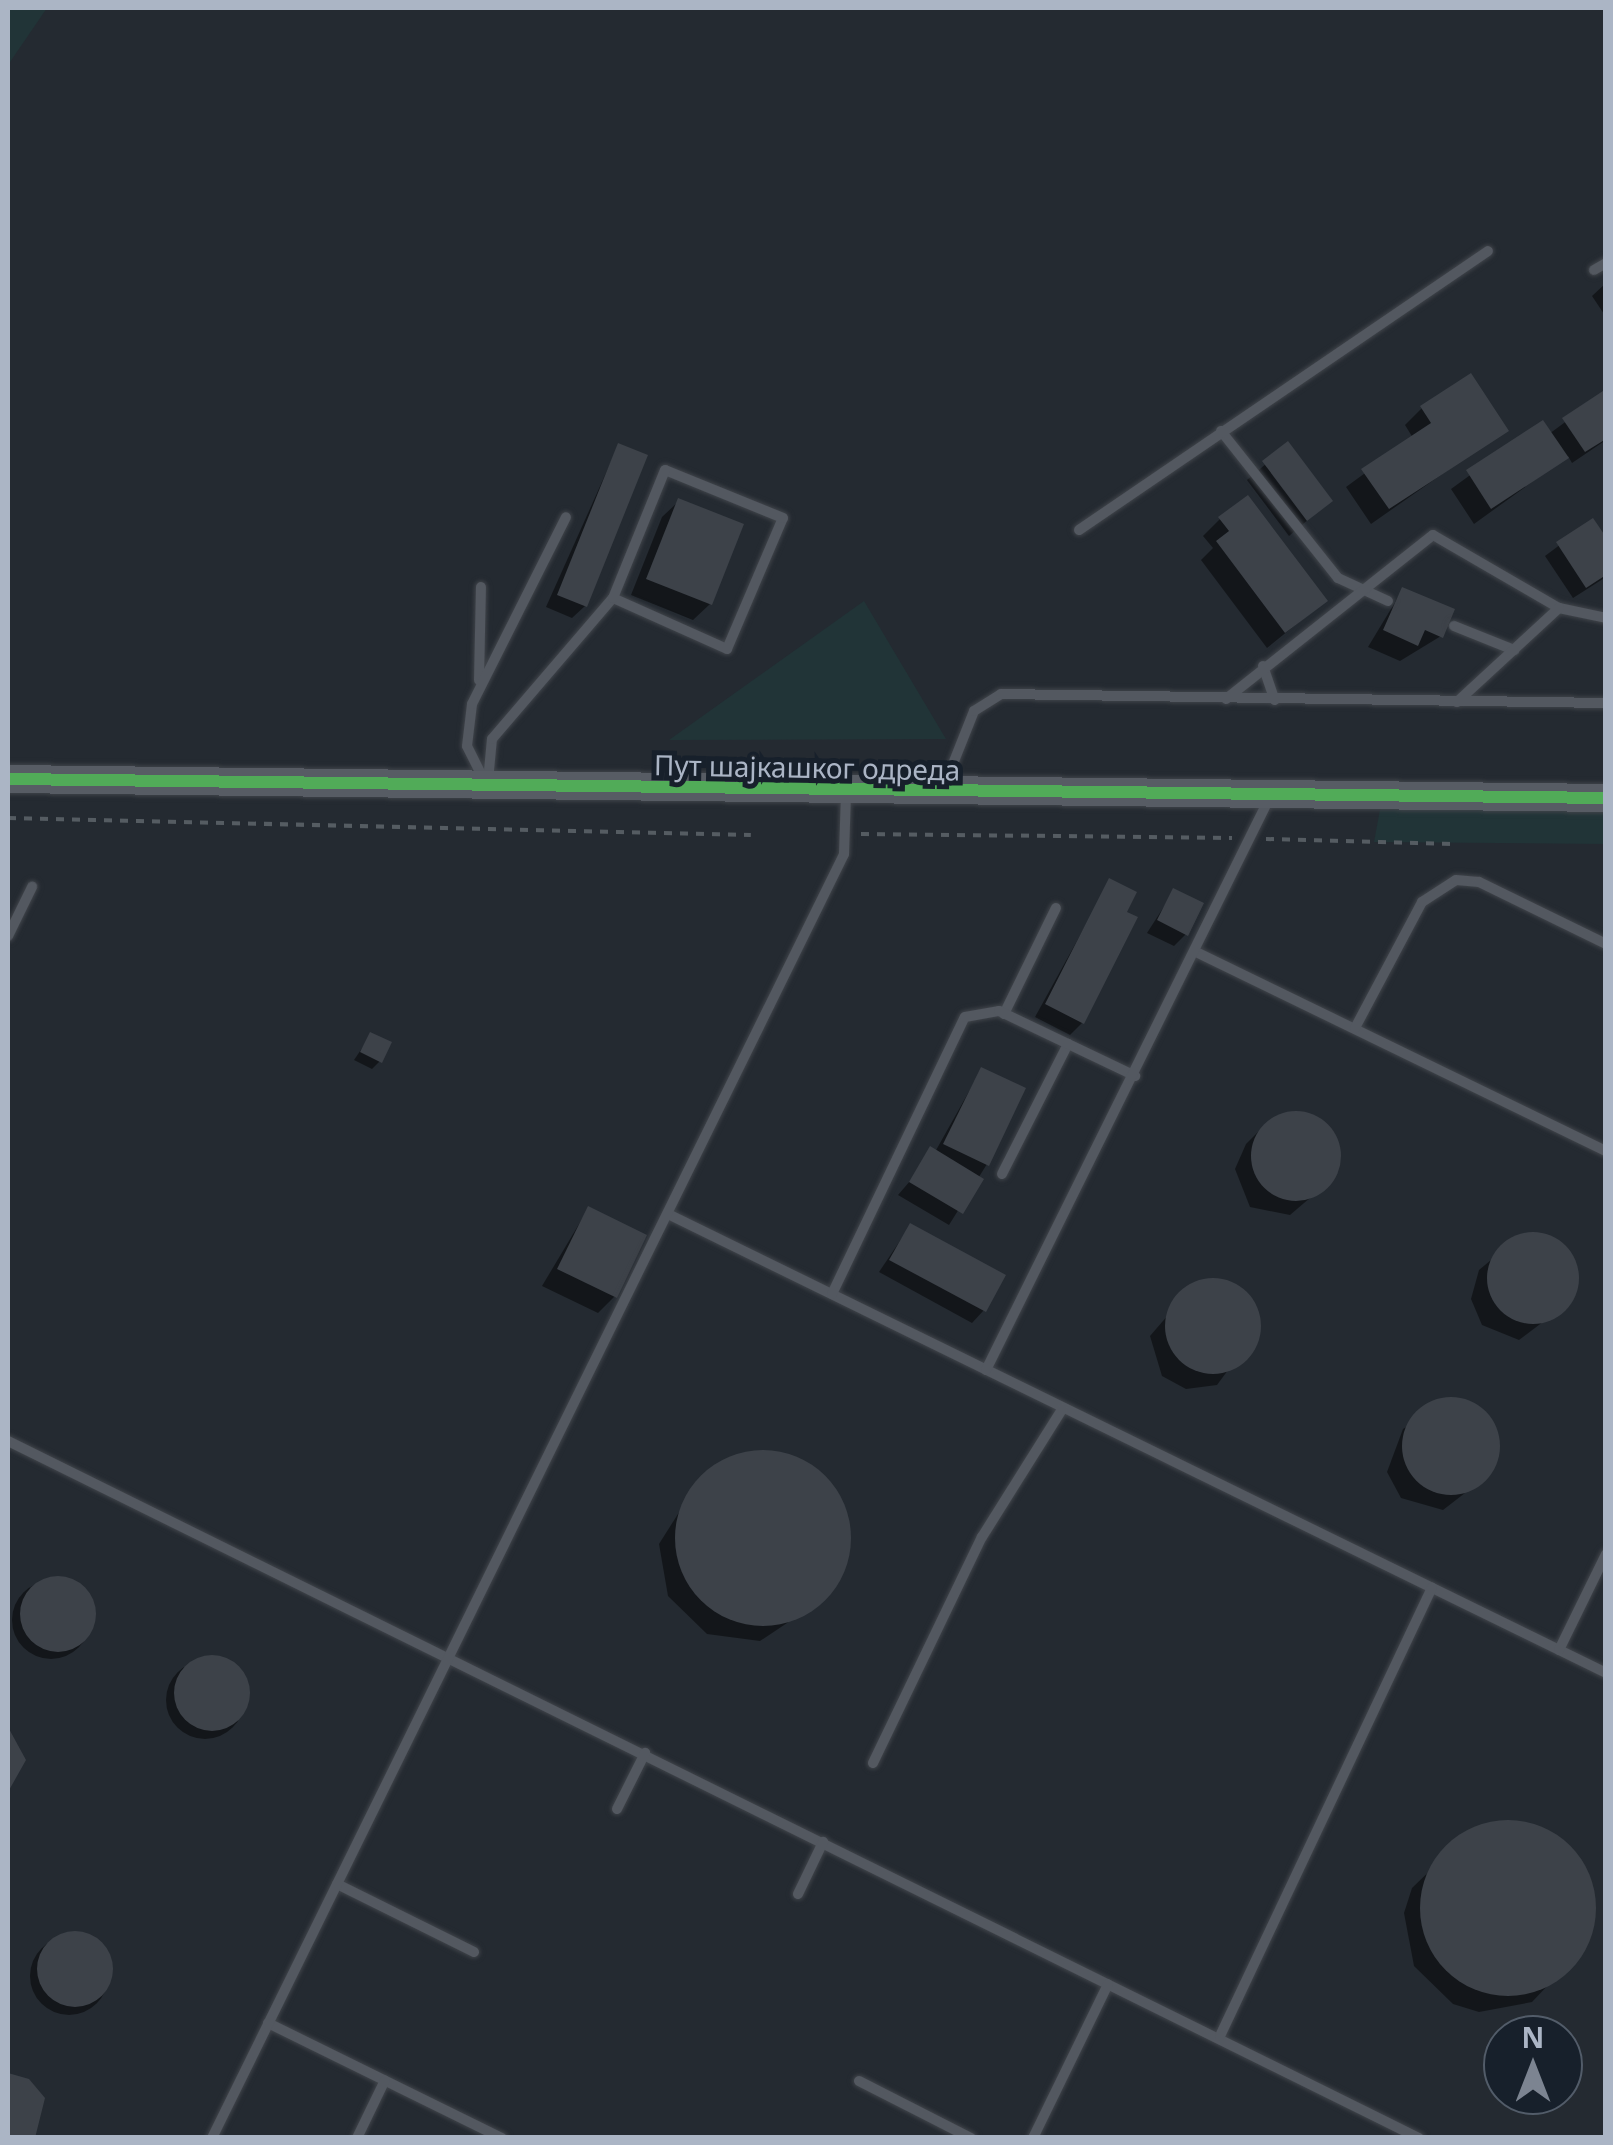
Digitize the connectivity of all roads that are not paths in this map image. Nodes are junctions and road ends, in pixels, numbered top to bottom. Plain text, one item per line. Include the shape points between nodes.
1 (1488, 251) dead end
2 (1606, 263) edge
3 (1594, 270) dead end
4 (1221, 431) junction
5 (566, 517) dead end
6 (1078, 530) dead end
7 (481, 587) dead end
8 (1356, 588) junction
9 (613, 598) junction
10 (1388, 602) dead end
11 (1559, 608) junction
12 (1606, 618) edge
13 (1454, 626) dead end
14 (1514, 650) junction
15 (1263, 666) junction
16 (1226, 699) junction
17 (1275, 700) junction
18 (1457, 702) junction
19 (1606, 703) edge
20 (472, 704) junction
21 (8, 779) edge
22 (488, 787) junction
23 (846, 793) junction
24 (941, 794) junction
25 (1271, 795) junction
26 (1606, 798) edge
27 (32, 887) dead end
28 (1056, 908) dead end
29 (8, 936) edge
30 (1606, 944) edge
31 (1198, 954) junction
32 (1004, 1014) junction
33 (1355, 1028) junction
34 (1068, 1044) junction
35 (1135, 1076) junction
36 (1606, 1151) edge
37 (1002, 1174) dead end
38 (668, 1214) junction
39 (832, 1294) junction
40 (986, 1370) junction
41 (1064, 1408) junction
42 (8, 1442) edge
43 (1606, 1554) edge
44 (1432, 1588) junction
45 (1559, 1650) junction
46 (449, 1655) junction
47 (1606, 1673) edge
48 (645, 1753) junction
49 (872, 1763) dead end
50 (617, 1808) dead end
51 (823, 1842) junction
52 (336, 1884) junction
53 (798, 1894) dead end
54 (474, 1952) dead end
55 (1108, 1984) junction
56 (268, 2024) junction
57 (1220, 2036) junction
58 (385, 2080) junction
59 (859, 2081) dead end
60 (212, 2138) edge
61 (357, 2138) edge
62 (502, 2138) edge
63 (970, 2138) edge
64 (1033, 2138) edge
65 (1419, 2138) edge

1 - 4 lane
2 - 3 lane
4 - 6 lane
4 - 8 lane via 1338,578
5 - 20 lane
7 - 20 lane via 486,654
8 - 10 lane
8 - 11 lane via 1433,535
8 - 15 lane
9 - 9 lane via 728,649 783,518 665,470
9 - 22 lane via 492,739
11 - 12 lane
11 - 14 lane
13 - 14 lane
14 - 18 lane
15 - 16 lane
15 - 17 lane
16 - 17 lane
16 - 24 lane via 1001,694 974,712
17 - 18 lane
18 - 19 lane
20 - 22 lane via 468,746
21 - 22 street, Пут шајкашког одреда
22 - 23 street, Пут шајкашког одреда
23 - 24 street, Пут шајкашког одреда
23 - 38 lane via 846,834
24 - 25 street, Пут шајкашког одреда
25 - 26 street, Пут шајкашког одреда
25 - 31 lane
27 - 29 lane
28 - 32 lane
30 - 33 lane via 1479,882 1437,887
31 - 33 lane
31 - 35 lane
32 - 34 lane
32 - 39 lane via 981,1009 955,1030
33 - 36 lane
34 - 35 lane
34 - 37 lane
35 - 40 lane
38 - 39 lane
38 - 46 lane
39 - 40 lane
40 - 41 lane
41 - 44 lane
41 - 49 lane via 982,1537
42 - 46 lane
43 - 45 lane
44 - 45 lane
44 - 57 lane
45 - 47 lane
46 - 48 lane
46 - 52 lane
48 - 50 lane
48 - 51 lane
51 - 53 lane
51 - 55 lane
52 - 54 lane
52 - 56 lane
55 - 57 lane
55 - 64 lane
56 - 58 lane
56 - 60 lane
57 - 65 lane
58 - 61 lane
58 - 62 lane
59 - 63 lane

